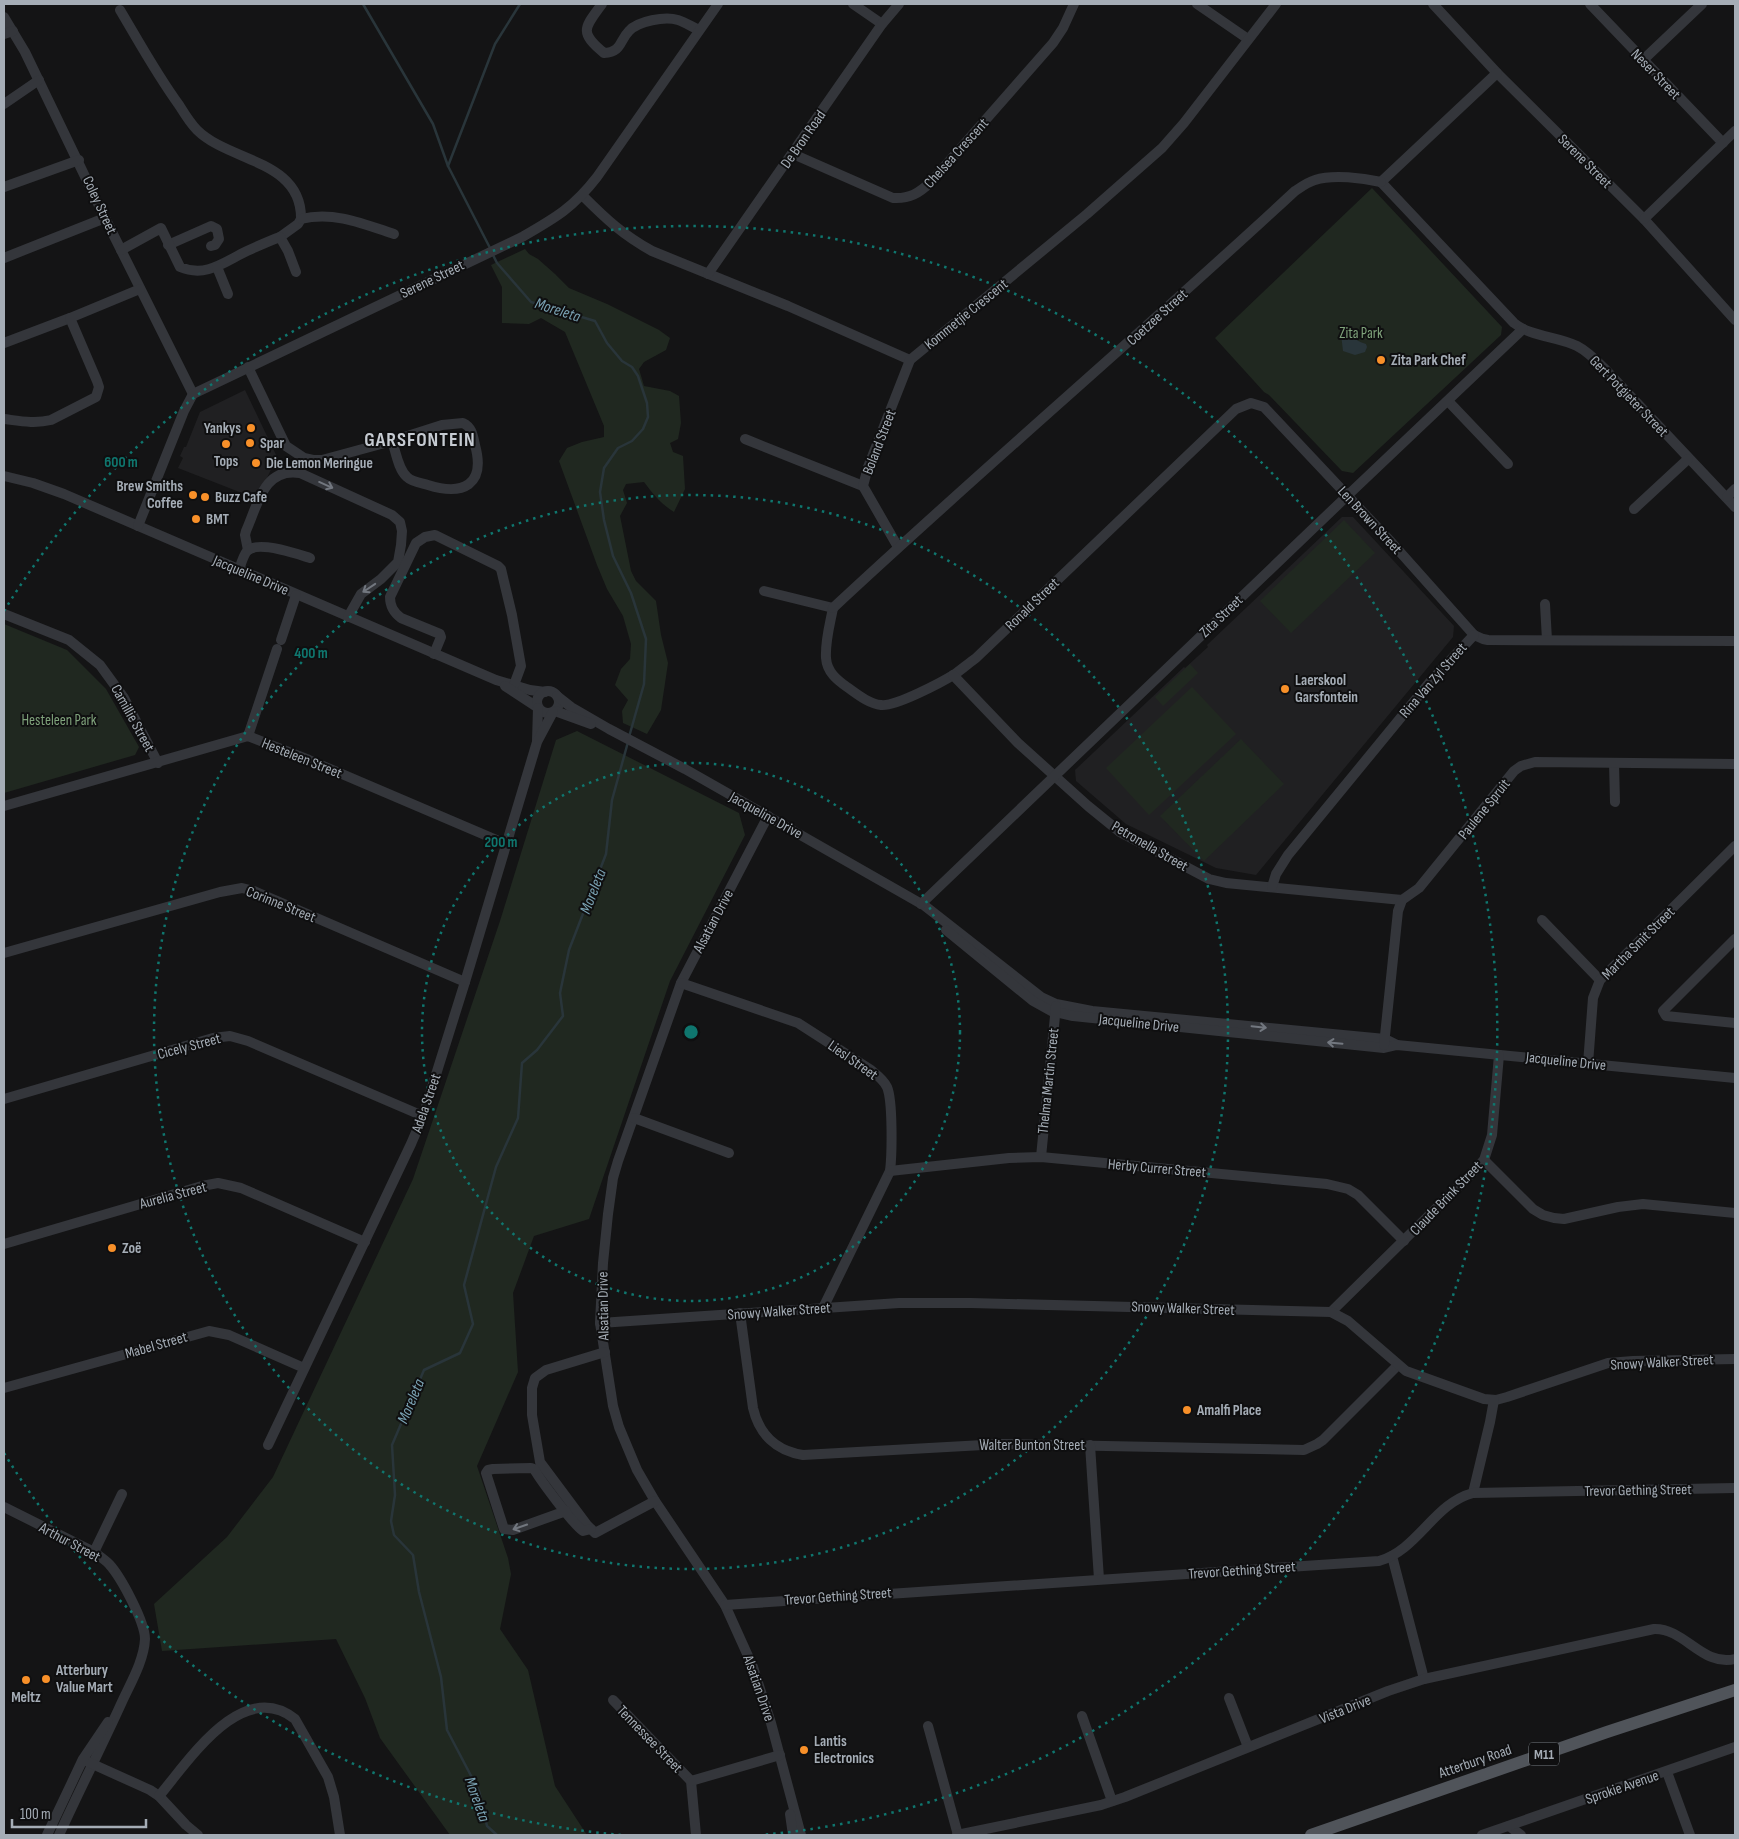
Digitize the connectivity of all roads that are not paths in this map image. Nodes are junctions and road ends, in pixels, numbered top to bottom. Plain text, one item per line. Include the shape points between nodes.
1 (602, 4) edge
2 (718, 4) edge
3 (853, 4) edge
4 (899, 4) edge
5 (1074, 4) edge
6 (1197, 4) edge
7 (1276, 4) edge
8 (1433, 4) edge
9 (1590, 4) edge
10 (1702, 4) edge
11 (120, 10) dead end
12 (4, 17) edge
13 (882, 24) junction
14 (699, 30) junction
15 (9, 33) edge
16 (1248, 38) junction
17 (1643, 60) junction
18 (1497, 72) junction
19 (39, 80) junction
20 (4, 104) edge
21 (1735, 131) edge
22 (1723, 143) junction
23 (793, 154) junction
24 (79, 160) junction
25 (1381, 182) junction
26 (4, 187) edge
27 (583, 196) junction
28 (106, 218) junction
29 (301, 219) junction
30 (1644, 219) junction
31 (394, 234) dead end
32 (280, 237) junction
33 (168, 245) junction
34 (211, 246) dead end
35 (121, 250) junction
36 (4, 258) edge
37 (217, 267) junction
38 (296, 272) dead end
39 (708, 274) junction
40 (140, 289) junction
41 (228, 294) dead end
42 (70, 318) junction
43 (1735, 320) edge
44 (1523, 329) junction
45 (4, 343) edge
46 (910, 360) junction
47 (248, 367) junction
48 (194, 394) junction
49 (1448, 401) junction
50 (1264, 407) joint
51 (4, 418) edge
52 (745, 439) dead end
53 (392, 441) junction
54 (1688, 459) junction
55 (1508, 464) dead end
56 (4, 476) edge
57 (863, 486) junction
58 (1735, 489) edge
59 (1347, 496) junction
60 (1727, 498) junction
61 (1735, 506) edge
62 (1634, 509) dead end
63 (138, 526) junction
64 (898, 547) junction
65 (248, 550) junction
66 (310, 558) dead end
67 (239, 570) junction
68 (764, 591) dead end
69 (296, 594) junction
70 (1545, 604) dead end
71 (833, 608) junction
72 (4, 614) edge
73 (348, 617) junction
74 (1474, 635) junction
75 (1547, 640) junction
76 (1735, 640) edge
77 (434, 654) junction
78 (953, 675) junction
79 (496, 680) junction
80 (514, 685) junction
81 (545, 692) junction
82 (557, 696) junction
83 (538, 707) junction
84 (554, 712) junction
85 (609, 729) junction
86 (248, 736) junction
87 (537, 742) junction
88 (158, 763) junction
89 (1614, 763) junction
90 (1735, 764) edge
91 (1054, 776) junction
92 (1615, 802) dead end
93 (4, 806) edge
94 (768, 816) junction
95 (506, 844) junction
96 (1735, 846) edge
97 (1272, 887) junction
98 (1402, 900) junction
99 (920, 904) junction
100 (1542, 920) dead end
101 (1735, 939) edge
102 (4, 953) edge
103 (1600, 980) junction
104 (465, 982) junction
105 (681, 983) junction
106 (1056, 1008) junction
107 (1735, 1023) edge
108 (1384, 1043) junction
109 (1499, 1055) junction
110 (1588, 1064) junction
111 (1735, 1078) edge
112 (4, 1099) edge
113 (423, 1116) junction
114 (634, 1118) junction
115 (729, 1153) dead end
116 (1041, 1157) junction
117 (1484, 1160) junction
118 (890, 1171) junction
119 (1735, 1213) edge
120 (1404, 1241) junction
121 (365, 1242) junction
122 (4, 1244) edge
123 (823, 1308) junction
124 (1332, 1312) junction
125 (740, 1313) junction
126 (600, 1322) junction
127 (605, 1352) junction
128 (1735, 1359) edge
129 (1398, 1365) junction
130 (304, 1368) junction
131 (4, 1388) edge
132 (1494, 1400) junction
133 (268, 1445) dead end
134 (1090, 1445) junction
135 (1735, 1488) edge
136 (1473, 1493) junction
137 (122, 1494) dead end
138 (655, 1501) junction
139 (4, 1507) edge
140 (566, 1511) junction
141 (594, 1531) junction
142 (94, 1552) junction
143 (1392, 1556) junction
144 (1099, 1579) junction
145 (725, 1605) junction
146 (1735, 1659) edge
147 (1424, 1679) junction
148 (1735, 1690) edge
149 (1229, 1698) dead end
150 (612, 1700) dead end
151 (118, 1710) junction
152 (1082, 1716) dead end
153 (928, 1726) dead end
154 (1248, 1747) junction
155 (1735, 1747) edge
156 (780, 1755) junction
157 (83, 1759) junction
158 (94, 1764) junction
159 (1666, 1772) junction
160 (691, 1781) junction
161 (787, 1788) junction
162 (159, 1796) junction
163 (1112, 1801) junction
164 (1508, 1826) junction
165 (48, 1835) edge
166 (59, 1835) edge
167 (198, 1835) edge
168 (340, 1835) edge
169 (696, 1835) edge
170 (793, 1835) edge
171 (800, 1835) edge
172 (957, 1835) edge
173 (1311, 1835) edge
174 (1482, 1835) edge
175 (1521, 1835) edge
176 (1690, 1835) edge

1 - 14 street via 586,29 593,44 604,53 617,49 628,31 637,25 676,19
2 - 14 street, Serene Street
3 - 13 street
4 - 13 street, De Bron Road
5 - 23 street, Chelsea Crescent via 1053,44 920,192 910,197 893,198
6 - 16 street
7 - 16 street, Kommetjie Crescent
8 - 18 street, Serene Street
9 - 17 street, Neser Street
10 - 17 street
11 - 29 street via 165,86 196,128 209,140 285,178 295,193
12 - 15 street, Coley Street
13 - 23 street, De Bron Road
14 - 27 street, Serene Street
15 - 19 street, Coley Street
16 - 46 street, Kommetjie Crescent via 1162,148
17 - 22 street, Neser Street
18 - 25 street
18 - 30 street, Serene Street
19 - 20 street
19 - 24 street, Coley Street
21 - 22 street
22 - 30 street
23 - 39 street, De Bron Road
24 - 26 street
24 - 28 street, Coley Street
25 - 44 street, Gert Potgieter Street
25 - 64 street, Coetzee Street via 1360,178 1321,178 1295,191
27 - 39 street, Kommetjie Crescent via 631,240
27 - 47 street, Serene Street via 522,237
28 - 35 street, Coley Street
28 - 36 street
29 - 31 street via 318,216 349,219
29 - 32 street
30 - 43 street, Serene Street
32 - 37 street
32 - 38 street
33 - 34 street via 211,226 217,229 219,239
33 - 35 street via 161,228
33 - 37 street via 180,267 200,271
35 - 40 street, Coley Street
37 - 41 street
39 - 46 street, Kommetjie Crescent
40 - 42 street
40 - 48 street, Coley Street
42 - 45 street
42 - 51 street via 99,387 96,397 43,422
44 - 49 street, Zita Street
44 - 54 street, Gert Potgieter Street via 1584,350
46 - 57 street, Boland Street
47 - 48 street, Serene Street
47 - 53 street via 286,446 304,458 322,460
48 - 63 street via 184,411
49 - 55 street
49 - 59 street, Zita Street
50 - 59 street, Len Brown Street
50 - 78 street, Ronald Street via 1251,403 1236,409 976,658
52 - 57 street
53 - 53 street via 404,474 411,480 450,491 466,485 477,476 479,458 472,432 463,423 442,425
54 - 60 street, Gert Potgieter Street
54 - 62 street
56 - 63 street, Jacqueline Drive via 51,488
57 - 64 street, Boland Street
58 - 60 street
59 - 74 street, Len Brown Street
59 - 91 street, Zita Street
60 - 61 street, Gert Potgieter Street
63 - 67 street, Jacqueline Drive
64 - 71 street, Coetzee Street
65 - 66 street via 267,548
65 - 67 street
65 -> 73 street via 246,531 266,486 272,479 289,472 300,473 392,515 400,522 402,531 398,562 361,594
67 - 69 street, Jacqueline Drive
68 - 71 street
69 - 73 street, Jacqueline Drive
69 - 86 street
70 - 75 street
71 - 78 street, Ronald Street via 826,658 828,667 832,675 874,704 887,705 904,699
72 - 88 street, Camillie Street via 69,640 100,665 124,698
73 - 77 street, Jacqueline Drive
74 - 75 street, Rina Van Zyl Street via 1488,640
74 - 97 street, Rina Van Zyl Street via 1430,682 1317,818 1283,862
75 - 76 street, Rina Van Zyl Street
77 - 79 street, Jacqueline Drive
77 - 80 street via 440,634 401,618 390,604 390,597 416,543 435,535 501,568 521,666
78 - 91 street, Petronella Street
79 - 80 street, Jacqueline Drive
79 - 83 street, Jacqueline Drive
80 - 81 street, Jacqueline Drive
81 - 82 street
81 - 83 street via 537,699
82 - 84 street via 558,706
82 - 85 street, Jacqueline Drive
83 - 84 street via 546,714
83 - 87 street, Adela Street
84 - 85 street, Jacqueline Drive
84 - 87 street, Adela Street
85 - 94 street, Jacqueline Drive
86 - 88 street, Hesteleen Street
86 - 95 street, Hesteleen Street
87 - 95 street, Adela Street
88 - 93 street, Hesteleen Street
89 - 90 street, Paulene Spruit
89 - 92 street
89 - 98 street, Paulene Spruit via 1535,762 1521,766 1419,888
91 - 97 street, Petronella Street via 1120,832 1184,867 1209,879
91 - 99 street, Zita Street
94 - 99 street, Jacqueline Drive
94 - 105 street, Alsatian Drive
95 - 104 street, Adela Street
96 - 103 street, Martha Smit Street
97 - 98 street, Petronella Street
98 - 108 street via 1398,911
99 - 106 street, Jacqueline Drive via 925,912 1033,1001
100 - 103 street
101 - 107 street via 1662,1011 1666,1016
102 - 104 street, Corinne Street via 232,888 242,888
103 - 110 street, Martha Smit Street via 1593,998
104 - 113 street, Adela Street
105 - 114 street, Alsatian Drive
105 - 118 street, Liesl Street via 798,1023 880,1077 890,1098
106 - 108 street, Jacqueline Drive via 1073,1016
106 - 116 street, Thelma Martin Street
108 - 109 street, Jacqueline Drive
109 - 110 street, Jacqueline Drive
109 - 117 street, Claude Brink Street via 1492,1135
110 - 111 street, Jacqueline Drive
112 - 113 street, Cicely Street via 230,1036 248,1040
113 - 121 street, Adela Street
114 - 115 street
114 - 126 street, Alsatian Drive via 611,1191
116 - 118 street, Herby Currer Street
116 - 120 street, Herby Currer Street via 1342,1187 1358,1195
117 - 119 street via 1533,1209 1554,1218 1564,1219 1644,1204
117 - 120 street, Claude Brink Street
118 - 123 street, Liesl Street
120 - 124 street, Claude Brink Street
121 - 122 street, Aurelia Street via 241,1188 218,1183
121 - 130 street, Adela Street
123 - 124 street, Snowy Walker Street via 971,1303
123 - 125 street, Snowy Walker Street
124 - 129 street, Snowy Walker Street via 1348,1321
125 - 126 street, Snowy Walker Street
125 - 134 street, Walter Bunton Street via 754,1415 765,1434 788,1452 803,1455 973,1445
126 - 127 street, Alsatian Drive
127 - 138 street, Alsatian Drive via 619,1427 637,1470
127 - 141 street via 552,1367 536,1378 532,1388 532,1415 540,1462
128 - 132 street, Snowy Walker Street via 1608,1364
129 - 132 street, Snowy Walker Street via 1418,1376
129 - 134 street, Walter Bunton Street via 1323,1440 1304,1450
130 - 131 street, Mabel Street via 229,1335 209,1331
130 - 133 street, Adela Street
132 - 136 street
134 - 144 street
135 - 136 street, Trevor Gething Street
136 - 143 street, Trevor Gething Street via 1454,1500 1405,1548
137 - 142 street
138 - 141 street
138 - 145 street, Alsatian Drive
139 - 142 street, Arthur Street
140 -> 140 street via 513,1530 504,1529 486,1473 493,1469 531,1468
140 - 141 street via 577,1527 583,1531
142 - 151 street, Arthur Street via 112,1568 144,1627 144,1644 136,1671
143 - 144 street, Trevor Gething Street via 1379,1561
143 - 147 street
144 - 145 street, Trevor Gething Street
145 - 156 street, Alsatian Drive via 753,1667
146 - 147 street, Vista Drive via 1717,1660 1664,1629 1654,1629
147 - 154 street, Vista Drive
148 - 173 main road, Atterbury Road / M11
149 - 154 street
150 - 160 street, Tennessee Street
151 - 157 street
151 - 158 street
152 - 163 street
153 - 172 street
154 - 163 street, Vista Drive
155 - 159 street, Sprokie Avenue
156 - 160 street
156 - 161 street, Alsatian Drive
157 - 158 street
157 - 165 street
158 - 162 street
158 - 166 street
159 - 164 street, Sprokie Avenue
159 - 176 street
160 - 169 street, Tennessee Street
161 - 170 street, Alsatian Drive
161 - 171 street, Alsatian Drive
162 - 167 street
162 - 168 street via 222,1724 250,1711 273,1710 295,1719 324,1767 332,1786
163 - 172 street, Vista Drive
164 - 174 street, Sprokie Avenue
164 - 175 street

